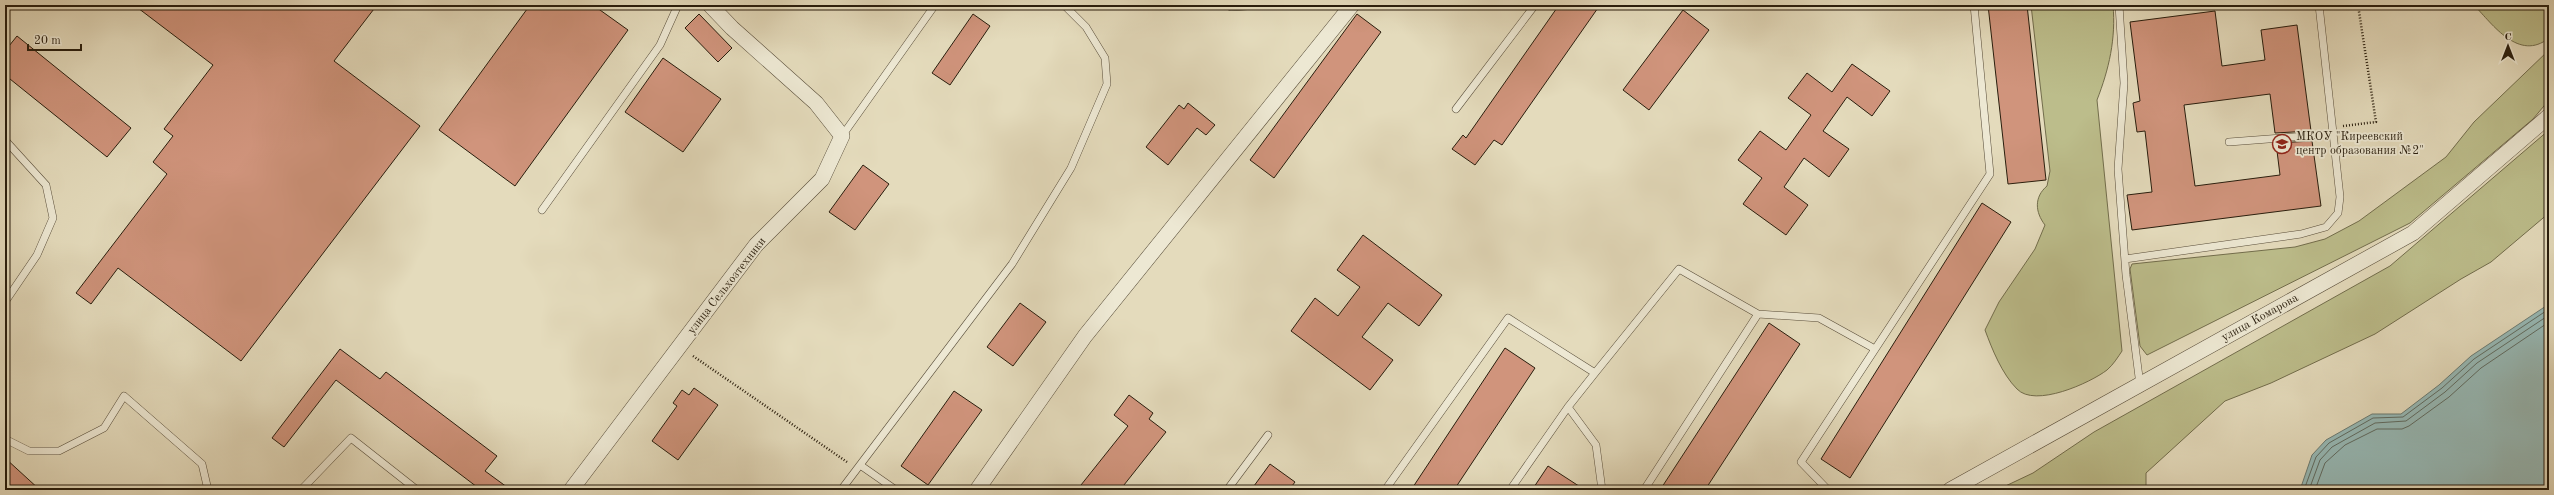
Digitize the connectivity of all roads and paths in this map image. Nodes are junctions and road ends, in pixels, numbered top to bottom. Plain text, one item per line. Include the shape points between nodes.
1 (678, 5) edge
2 (710, 5) edge
3 (935, 5) edge
4 (1064, 5) edge
5 (1231, 5) edge
6 (1263, 5) edge
7 (1352, 5) edge
8 (1535, 5) edge
9 (1974, 5) edge
10 (2120, 5) edge
11 (2319, 5) edge
12 (2358, 5) edge
13 (1456, 109) dead end
14 (2549, 116) edge
15 (2332, 131) junction
16 (842, 136) junction
17 (5, 140) edge
18 (2230, 142) dead end
19 (542, 210) dead end
20 (2125, 259) junction
21 (5, 302) edge
22 (1758, 314) junction
23 (680, 347) junction
24 (1875, 349) junction
25 (1595, 374) junction
26 (2140, 385) junction
27 (1568, 406) junction
28 (1268, 435) dead end
29 (5, 439) edge
30 (858, 467) junction
31 (208, 490) edge
32 (301, 490) edge
33 (417, 490) edge
34 (571, 490) edge
35 (841, 490) edge
36 (896, 490) edge
37 (977, 490) edge
38 (1226, 490) edge
39 (1385, 490) edge
40 (1510, 490) edge
41 (1602, 490) edge
42 (1644, 490) edge
43 (1828, 490) edge
44 (1950, 490) edge

1 - 19 lane via 660,45
2 - 16 street via 816,103
3 - 16 lane
4 - 30 lane via 1086,27 1104,58 1107,84 1071,168 1012,264
5 - 6 lane
7 - 37 street via 1085,336
8 - 13 lane
9 - 24 lane via 1990,174
10 - 20 lane via 2124,83 2118,169
11 - 15 lane
12 - 15 path via 2376,122
14 - 26 street, улица Комарова via 2413,232
15 - 18 lane
15 - 20 lane via 2340,197 2338,213 2326,227 2301,234
16 - 23 street, улица Сельхозтехники via 822,179 756,245
17 - 21 lane via 46,185 53,218 37,255
20 - 26 lane
22 - 24 lane via 1819,318
22 - 25 lane via 1679,269
22 - 42 lane
23 - 30 path
23 - 34 street, улица Сельхозтехники
24 - 43 lane via 1801,462
25 - 27 lane
25 - 39 lane via 1508,318
26 - 44 street, улица Комарова
27 - 40 lane
27 - 41 lane via 1596,445
28 - 38 lane
29 - 31 lane via 29,451 59,451 104,428 124,396 202,464
30 - 35 lane
30 - 36 lane
32 - 33 lane via 351,438

